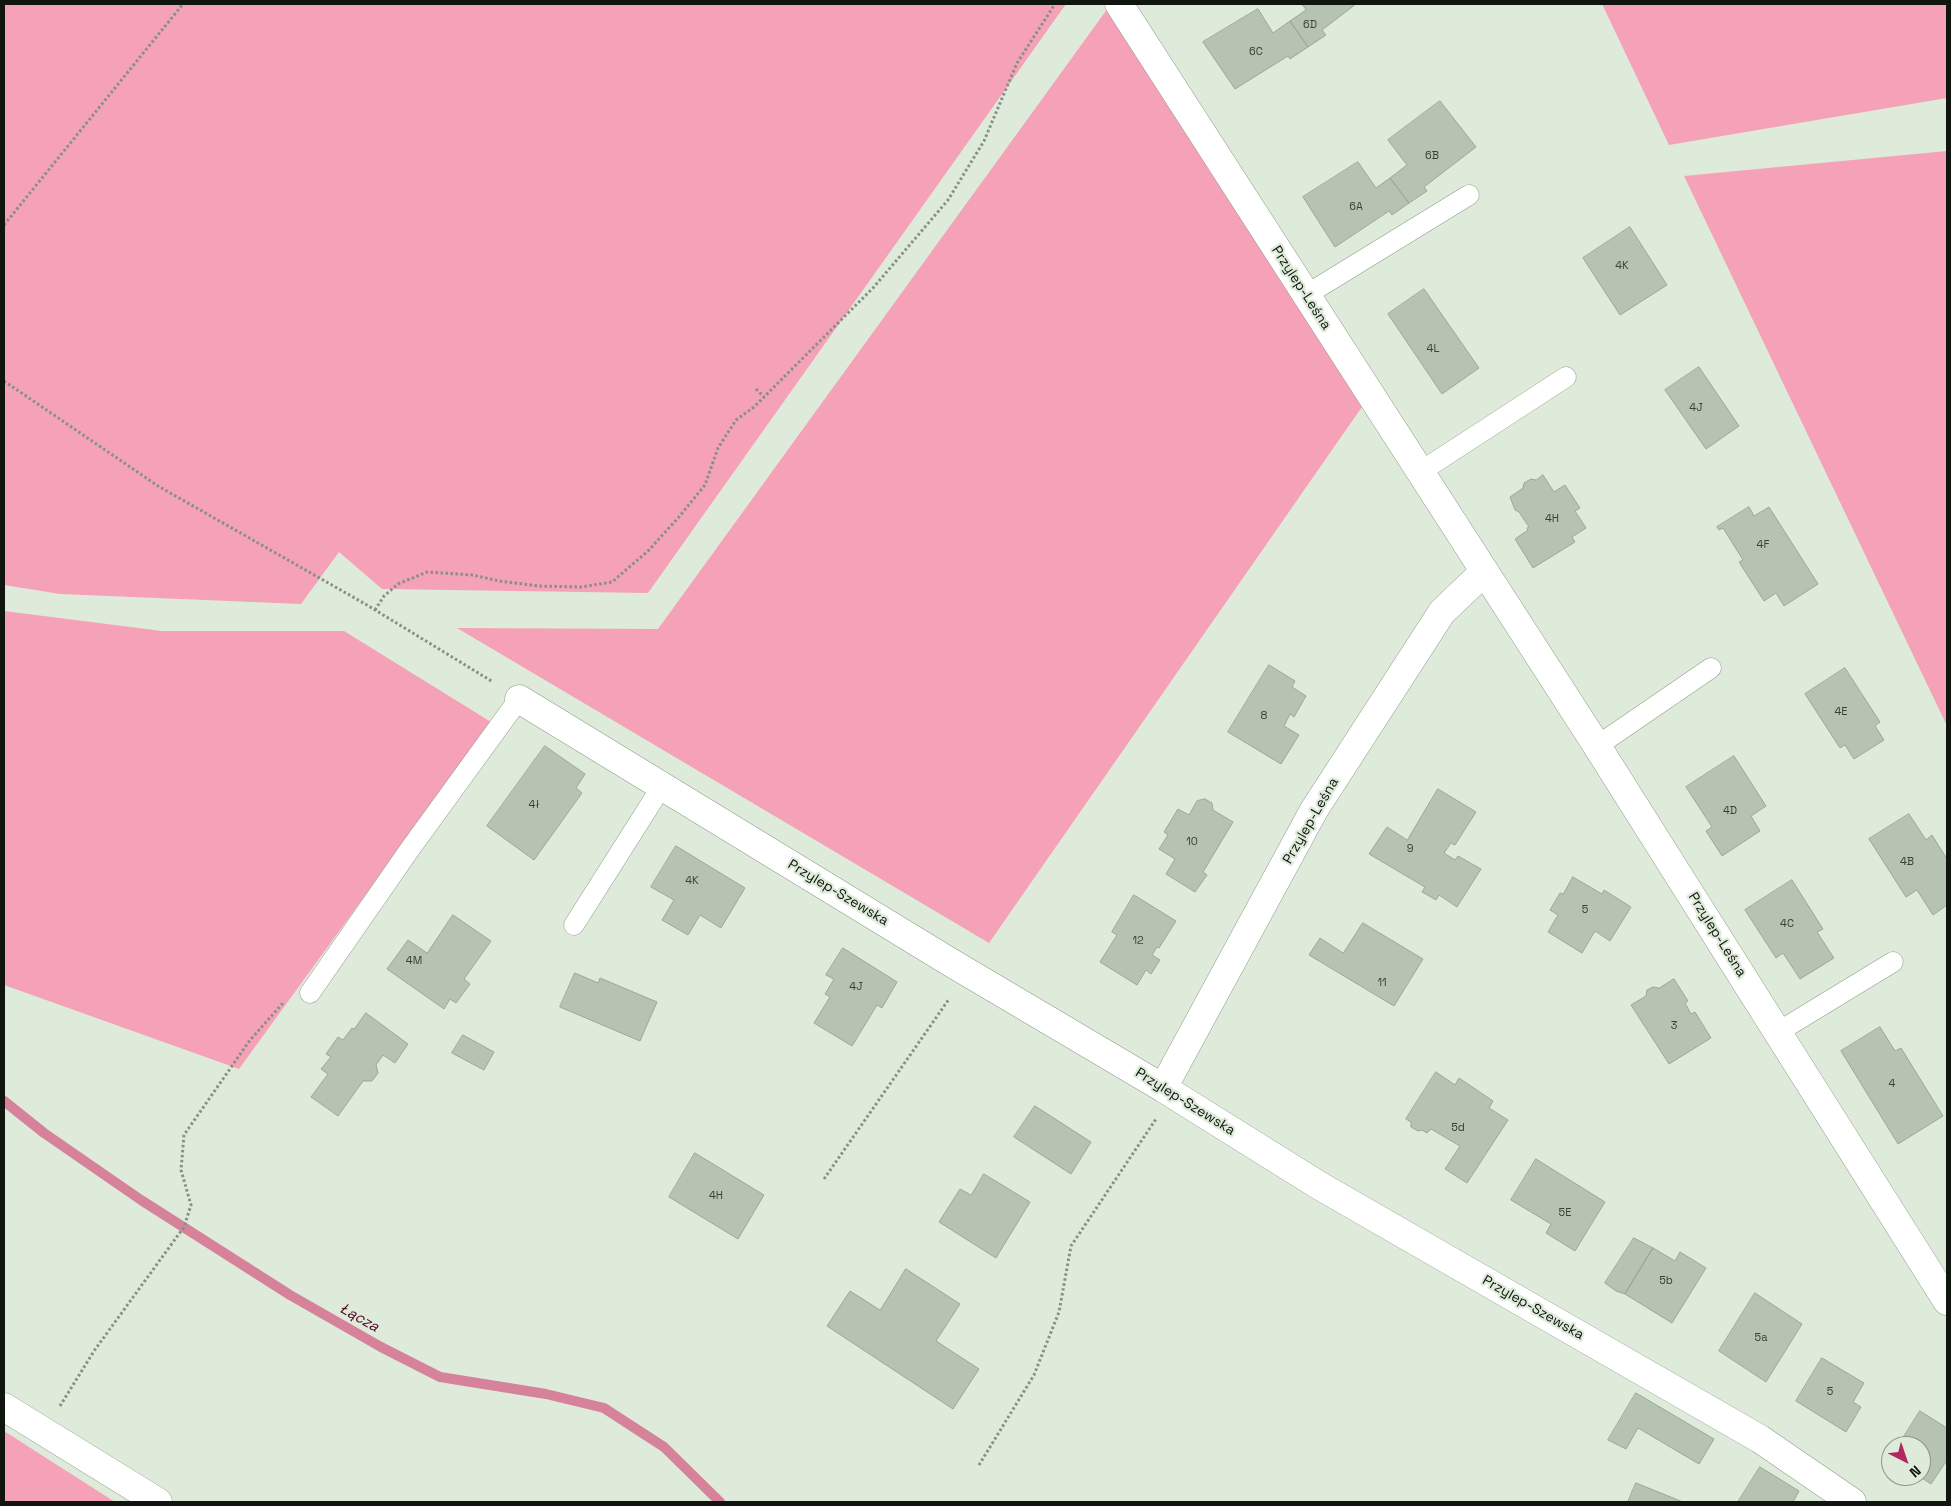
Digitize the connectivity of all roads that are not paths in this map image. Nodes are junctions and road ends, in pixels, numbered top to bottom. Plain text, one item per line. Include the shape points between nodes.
1 (1119, 4) edge
2 (1469, 195) dead end
3 (1306, 295) junction
4 (1566, 377) dead end
5 (1420, 472) junction
6 (1484, 572) junction
7 (1710, 668) dead end
8 (519, 698) joint
9 (1598, 746) junction
10 (662, 786) junction
11 (574, 925) dead end
12 (1893, 962) dead end
13 (310, 993) dead end
14 (1778, 1032) junction
15 (1169, 1091) junction
16 (1947, 1301) edge
17 (4, 1407) edge
18 (158, 1502) edge
19 (1852, 1502) edge

1 - 3 street, Przylep-Leśna
2 - 3 lane
3 - 5 street, Przylep-Leśna
4 - 5 lane
5 - 6 street, Przylep-Leśna
6 - 9 street, Przylep-Leśna
6 - 15 street, Przylep-Leśna via 1442,612 1314,810
7 - 9 lane
8 - 10 street, Przylep-Szewska
8 - 13 lane
9 - 14 street, Przylep-Leśna
10 - 11 lane
10 - 15 street, Przylep-Szewska
12 - 14 lane
14 - 16 street, Przylep-Leśna
15 - 19 street, Przylep-Szewska via 1320,1186 1760,1439
17 - 18 street

